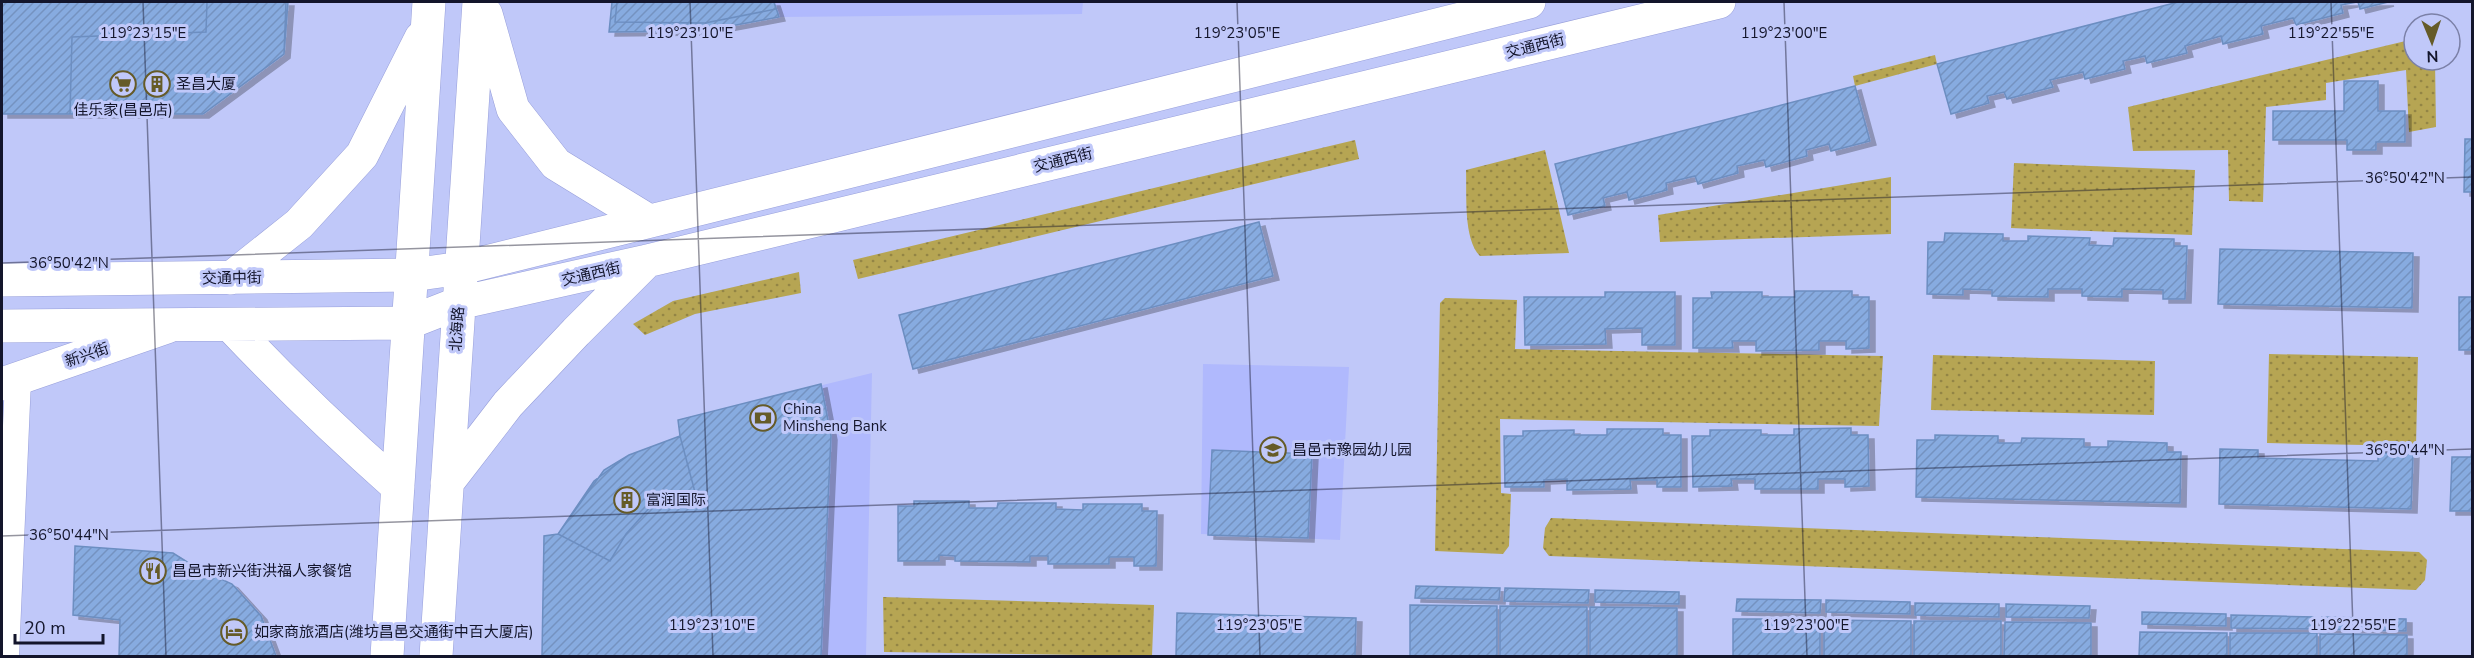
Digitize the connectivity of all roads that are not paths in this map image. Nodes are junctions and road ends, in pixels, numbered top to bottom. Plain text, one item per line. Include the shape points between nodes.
1 (481, 2) edge
2 (1529, 2) edge
3 (1719, 2) edge
4 (428, 14) edge
5 (649, 221) junction
6 (647, 261) junction
7 (462, 267) junction
8 (412, 275) junction
9 (231, 279) junction
10 (2, 280) edge
11 (459, 303) junction
12 (408, 323) junction
13 (173, 325) junction
14 (230, 325) junction
15 (2, 327) edge
16 (10, 382) edge
17 (447, 483) junction
18 (398, 487) junction
19 (6, 657) edge
20 (387, 657) edge
21 (436, 657) edge

1 - 5 main road via 513,109 556,164
1 - 7 main road, 北海路
2 - 5 main road
3 - 6 main road, 交通西街
4 - 8 main road
4 - 9 main road via 362,155 298,224
5 - 7 main road
6 - 11 main road, 交通西街
6 - 17 main road via 508,404
7 - 8 main road, 交通中街
7 - 11 main road, 北海路
8 - 9 main road, 交通中街
8 - 12 main road
9 - 10 main road, 交通中街
11 - 12 main road, 交通西街
11 - 17 main road, 北海路
12 - 14 main road
12 - 18 main road
13 - 14 main road
13 - 15 main road
13 - 16 main road, 新兴街
14 - 18 main road via 284,382
16 - 19 street
17 - 21 main road, 北海路
18 - 20 main road

